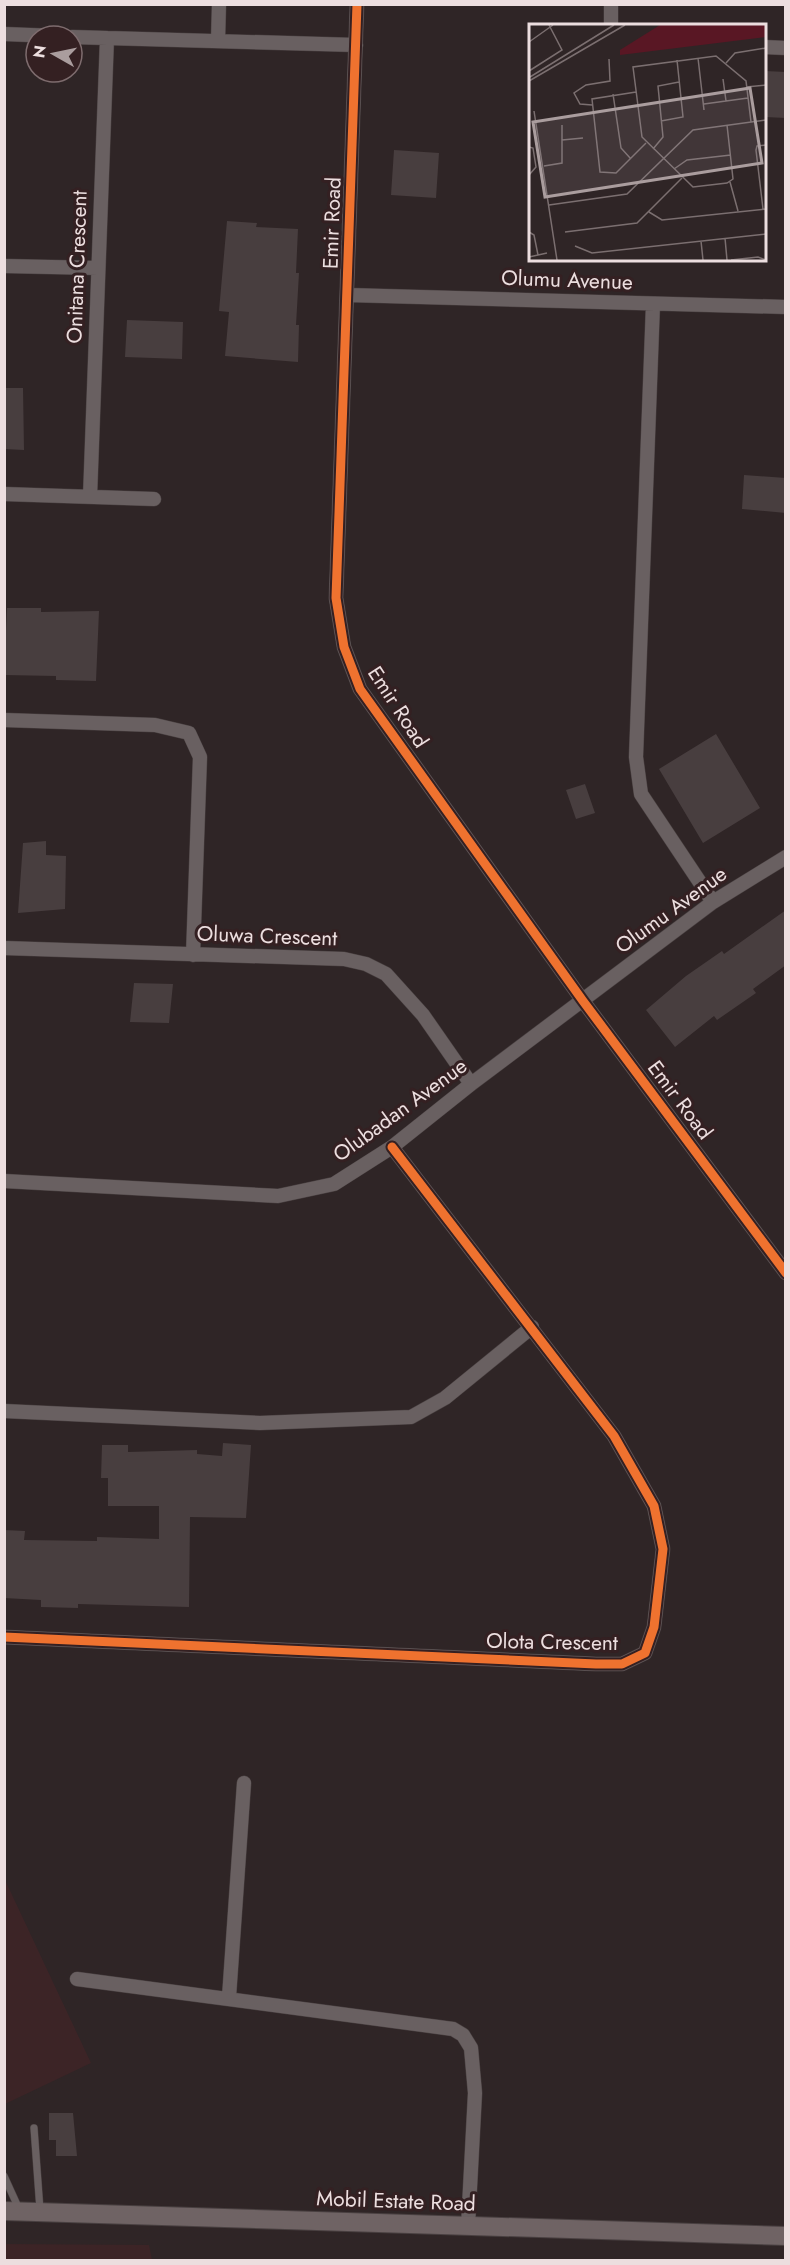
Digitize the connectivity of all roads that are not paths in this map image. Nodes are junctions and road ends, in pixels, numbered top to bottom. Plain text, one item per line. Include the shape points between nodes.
1 (219, 4) edge
2 (357, 4) edge
3 (611, 4) edge
4 (611, 24) edge
5 (4, 34) edge
6 (24, 35) edge
7 (84, 37) edge
8 (107, 38) junction
9 (218, 41) junction
10 (356, 45) junction
11 (766, 47) edge
12 (786, 48) edge
13 (4, 266) edge
14 (98, 268) junction
15 (348, 295) junction
16 (653, 304) junction
17 (786, 307) edge
18 (4, 494) edge
19 (90, 497) junction
20 (154, 499) dead end
21 (4, 720) edge
22 (786, 857) edge
23 (713, 902) junction
24 (4, 948) edge
25 (193, 955) junction
26 (583, 1001) junction
27 (471, 1084) junction
28 (392, 1147) junction
29 (4, 1181) edge
30 (786, 1273) edge
31 (532, 1327) junction
32 (4, 1411) edge
33 (4, 1637) edge
34 (244, 1783) dead end
35 (77, 1979) dead end
36 (229, 1997) junction
37 (34, 2128) dead end
38 (4, 2176) edge
39 (12, 2211) edge
40 (40, 2213) junction
41 (468, 2226) junction
42 (786, 2236) edge

1 - 9 street
2 - 10 street, Emir Road
3 - 4 street
5 - 6 street
7 - 8 street
8 - 9 street
8 - 14 street, Onitana Crescent
9 - 10 street
10 - 15 street, Emir Road
11 - 12 street
13 - 14 street
14 - 19 street, Onitana Crescent
15 - 16 street, Olumu Avenue
15 - 26 street, Emir Road via 336,598 344,647 360,689
16 - 17 street, Olumu Avenue
16 - 23 street via 636,757 641,794
18 - 19 street
19 - 20 street
21 - 25 street via 155,725 189,733 200,757
22 - 23 street, Olumu Avenue
23 - 26 street, Olumu Avenue
24 - 25 street, Oluwa Crescent
25 - 27 street, Oluwa Crescent via 344,959 366,964 386,974 423,1015
26 - 27 street, Olubadan Avenue
26 - 30 street, Emir Road
27 - 28 street, Olubadan Avenue
28 - 29 street, Olubadan Avenue via 334,1184 278,1196
28 - 31 street, Olota Crescent
31 - 32 street via 445,1398 411,1417 260,1423
31 - 33 street, Olota Crescent via 614,1436 654,1506 663,1549 654,1627 645,1653 614,1664
34 - 36 street
35 - 36 street
36 - 41 street via 453,2029 463,2035 471,2048 475,2093
37 - 40 lane
38 - 39 lane
39 - 40 main road, Mobil Estate Road
40 - 41 main road, Mobil Estate Road
41 - 42 main road, Mobil Estate Road

